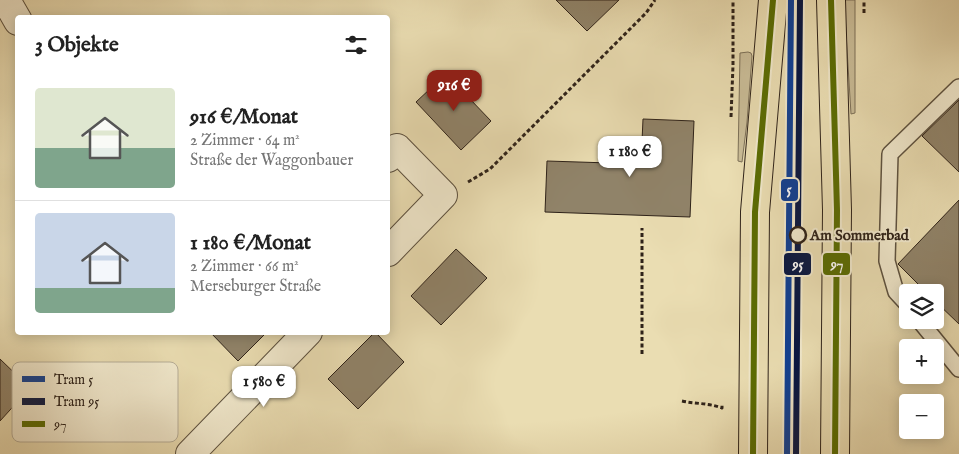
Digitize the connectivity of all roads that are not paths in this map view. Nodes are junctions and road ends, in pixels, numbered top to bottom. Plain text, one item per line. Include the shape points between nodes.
1 (6, 0) edge
2 (773, 0) edge
3 (831, 0) edge
4 (15, 16) edge
5 (959, 87) edge
6 (390, 156) edge
7 (390, 250) edge
8 (899, 296) edge
9 (926, 329) edge
10 (305, 335) edge
11 (959, 369) edge
12 (190, 454) edge
13 (753, 454) edge
14 (835, 454) edge

1 - 4 street
2 - 13 main road via 755,212
3 - 14 main road via 837,210
5 - 8 lane via 890,154 888,261
6 - 7 street via 397,148 443,195
9 - 11 lane
10 - 12 street

